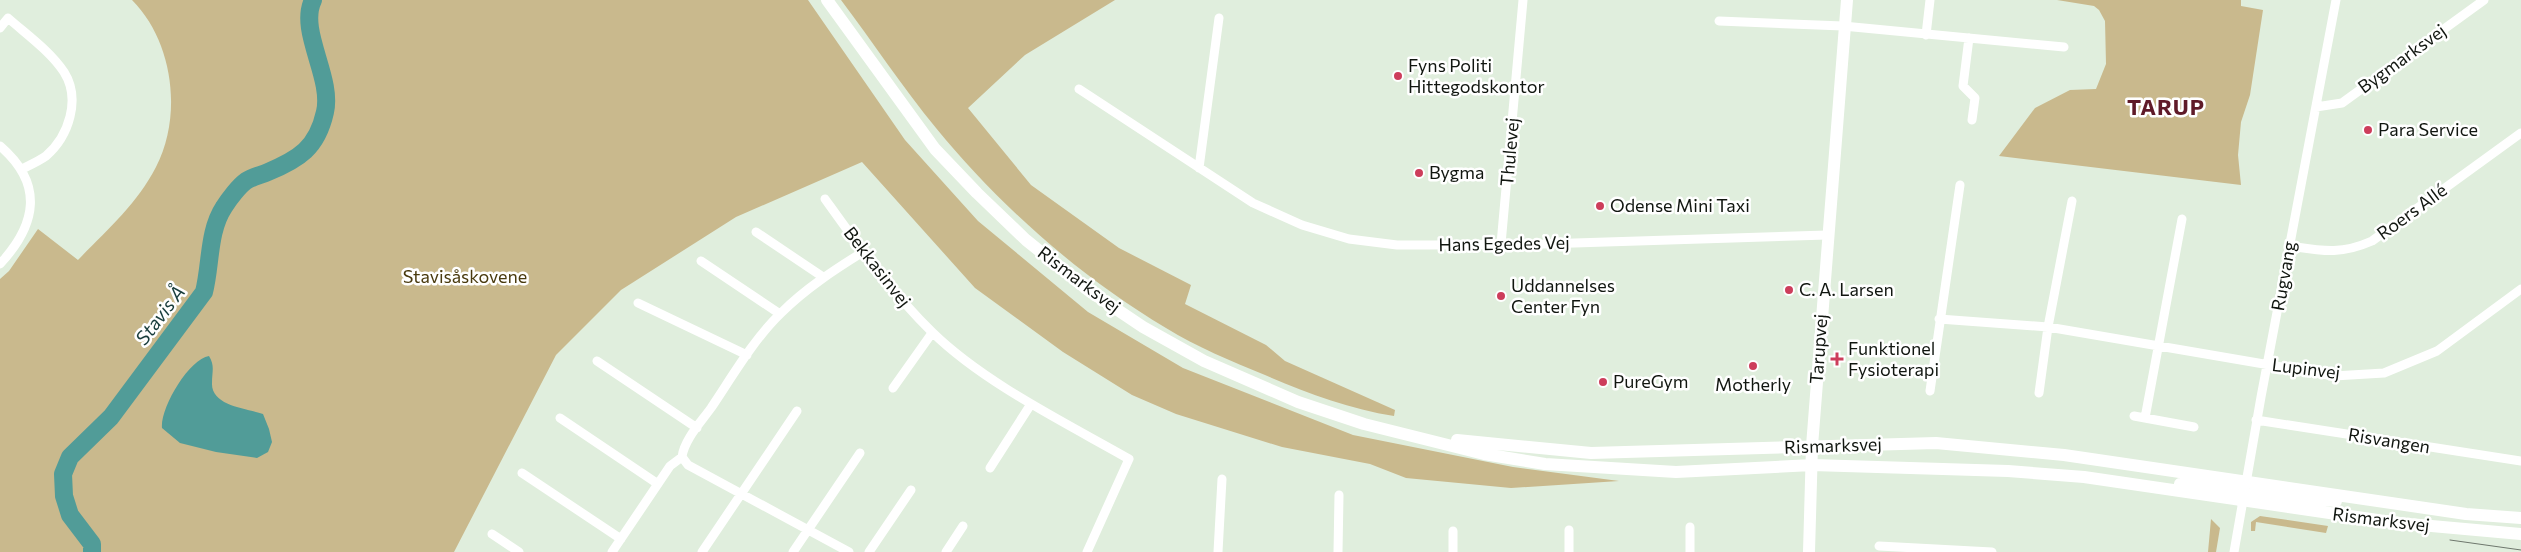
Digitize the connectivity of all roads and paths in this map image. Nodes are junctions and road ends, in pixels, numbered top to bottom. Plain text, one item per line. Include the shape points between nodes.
1 (827, 0) edge
2 (1523, 0) edge
3 (1847, 0) edge
4 (1930, 0) edge
5 (2336, 0) edge
6 (2484, 0) edge
7 (1219, 18) dead end
8 (1718, 21) dead end
9 (1843, 26) junction
10 (0, 28) edge
11 (1926, 35) junction
12 (1970, 38) junction
13 (2064, 47) dead end
14 (1079, 89) dead end
15 (2316, 107) junction
16 (1972, 120) dead end
17 (2521, 133) edge
18 (0, 146) edge
19 (1199, 168) junction
20 (22, 169) junction
21 (1960, 185) dead end
22 (825, 199) dead end
23 (2072, 201) dead end
24 (2182, 219) dead end
25 (756, 232) dead end
26 (1827, 235) junction
27 (1501, 244) junction
28 (2290, 246) junction
29 (863, 252) junction
30 (4, 254) edge
31 (701, 261) dead end
32 (0, 264) edge
33 (823, 277) junction
34 (2521, 289) edge
35 (638, 303) dead end
36 (780, 314) junction
37 (1939, 319) junction
38 (2048, 327) junction
39 (932, 333) junction
40 (2158, 344) junction
41 (747, 356) junction
42 (597, 361) dead end
43 (2267, 364) junction
44 (893, 388) dead end
45 (1930, 391) dead end
46 (2039, 393) dead end
47 (1031, 404) junction
48 (797, 412) dead end
49 (2134, 416) dead end
50 (560, 418) dead end
51 (2144, 418) junction
52 (2256, 420) junction
53 (2194, 427) dead end
54 (697, 428) junction
55 (1420, 436) junction
56 (1812, 446) junction
57 (860, 453) dead end
58 (682, 457) junction
59 (2521, 461) edge
60 (1812, 465) junction
61 (990, 468) dead end
62 (522, 473) dead end
63 (1222, 479) dead end
64 (2245, 481) junction
65 (658, 484) junction
66 (2144, 486) junction
67 (911, 490) dead end
68 (741, 494) junction
69 (1339, 496) dead end
70 (2375, 500) junction
71 (2242, 502) junction
72 (2521, 518) edge
73 (963, 526) dead end
74 (1690, 527) dead end
75 (808, 530) junction
76 (1569, 530) dead end
77 (1453, 531) dead end
78 (2516, 533) edge
79 (492, 534) dead end
80 (620, 539) junction
81 (1879, 546) dead end
82 (1951, 550) edge
83 (519, 552) edge
84 (612, 552) edge
85 (702, 552) edge
86 (793, 552) edge
87 (849, 552) edge
88 (869, 552) edge
89 (946, 552) edge
90 (1087, 552) edge
91 (1218, 552) edge
92 (1338, 552) edge
93 (1453, 552) edge
94 (1569, 552) edge
95 (1690, 552) edge
96 (1808, 552) edge
97 (1992, 552) edge
98 (2234, 552) edge

1 - 55 main road, Rismarksvej via 935,149 1026,240 1088,290 1143,327 1204,361 1298,402 1364,424
2 - 27 street, Thulevej
3 - 9 main road, Tarupvej
4 - 11 street
5 - 15 street, Rugvang
6 - 15 street, Bygmarksvej via 2342,103
7 - 19 street
8 - 9 street
9 - 11 street
9 - 26 main road, Tarupvej
10 - 20 street via 8,18 54,60 70,89 70,117 66,130 45,156
11 - 12 street
12 - 13 street
12 - 16 street via 1963,86 1975,98
14 - 19 street, Hans Egedes Vej
15 - 28 street, Rugvang
17 - 28 street, Roers Allé via 2372,241 2353,249 2330,252
18 - 20 street
19 - 27 street, Hans Egedes Vej via 1253,203 1302,225 1349,239 1397,245
20 - 30 street via 30,186 30,217 24,233
21 - 37 street
22 - 29 street, Bekkasinvej
23 - 38 street
24 - 40 street
25 - 33 street
26 - 27 street, Hans Egedes Vej
26 - 56 main road, Tarupvej
28 - 43 street, Rugvang
29 - 33 street
29 - 39 street, Bekkasinvej
30 - 32 street
31 - 36 street
33 - 36 street
34 - 43 street, Lupinvej via 2437,351 2384,373 2334,376
35 - 41 street
36 - 41 street
37 - 38 street, Lupinvej
37 - 45 street
38 - 40 street, Lupinvej
38 - 46 street
39 - 44 street
39 - 47 street, Bekkasinvej
40 - 43 street, Lupinvej
40 - 51 street
41 - 54 street
42 - 54 street
43 - 52 street, Rugvang
47 - 61 street
47 - 90 street, Bekkasinvej via 1129,459
48 - 68 street
49 - 51 street
50 - 65 street
51 - 53 street
52 - 59 street, Risvangen
52 - 64 street, Rugvang
54 - 58 street
55 - 56 main road, Rismarksvej via 1591,453
55 - 60 main road, Rismarksvej via 1484,454 1544,464 1676,472
56 - 60 main road, Tarupvej
56 - 64 main road, Rismarksvej via 1936,443 2064,455
57 - 75 street
58 - 65 street via 670,466
58 - 68 street via 688,465
60 - 66 main road, Rismarksvej via 2008,471
60 - 96 main road, Tarupvej
62 - 80 street
63 - 91 street
64 - 66 main road, Rismarksvej via 2236,490 2172,483
64 - 70 main road, Rismarksvej
64 - 71 street, Rugvang
65 - 80 street
66 - 71 main road, Rismarksvej
67 - 88 street
68 - 75 street
68 - 85 street
69 - 92 street
70 - 71 main road, Rismarksvej via 2329,501 2251,494
70 - 72 main road, Rismarksvej via 2466,514
71 - 78 main road, Rismarksvej via 2398,523
71 - 98 street, Rugvang
73 - 89 street
74 - 95 street
75 - 86 street
75 - 87 street
76 - 94 street
77 - 93 street
79 - 83 street
80 - 84 street
81 - 82 street
82 - 97 street

